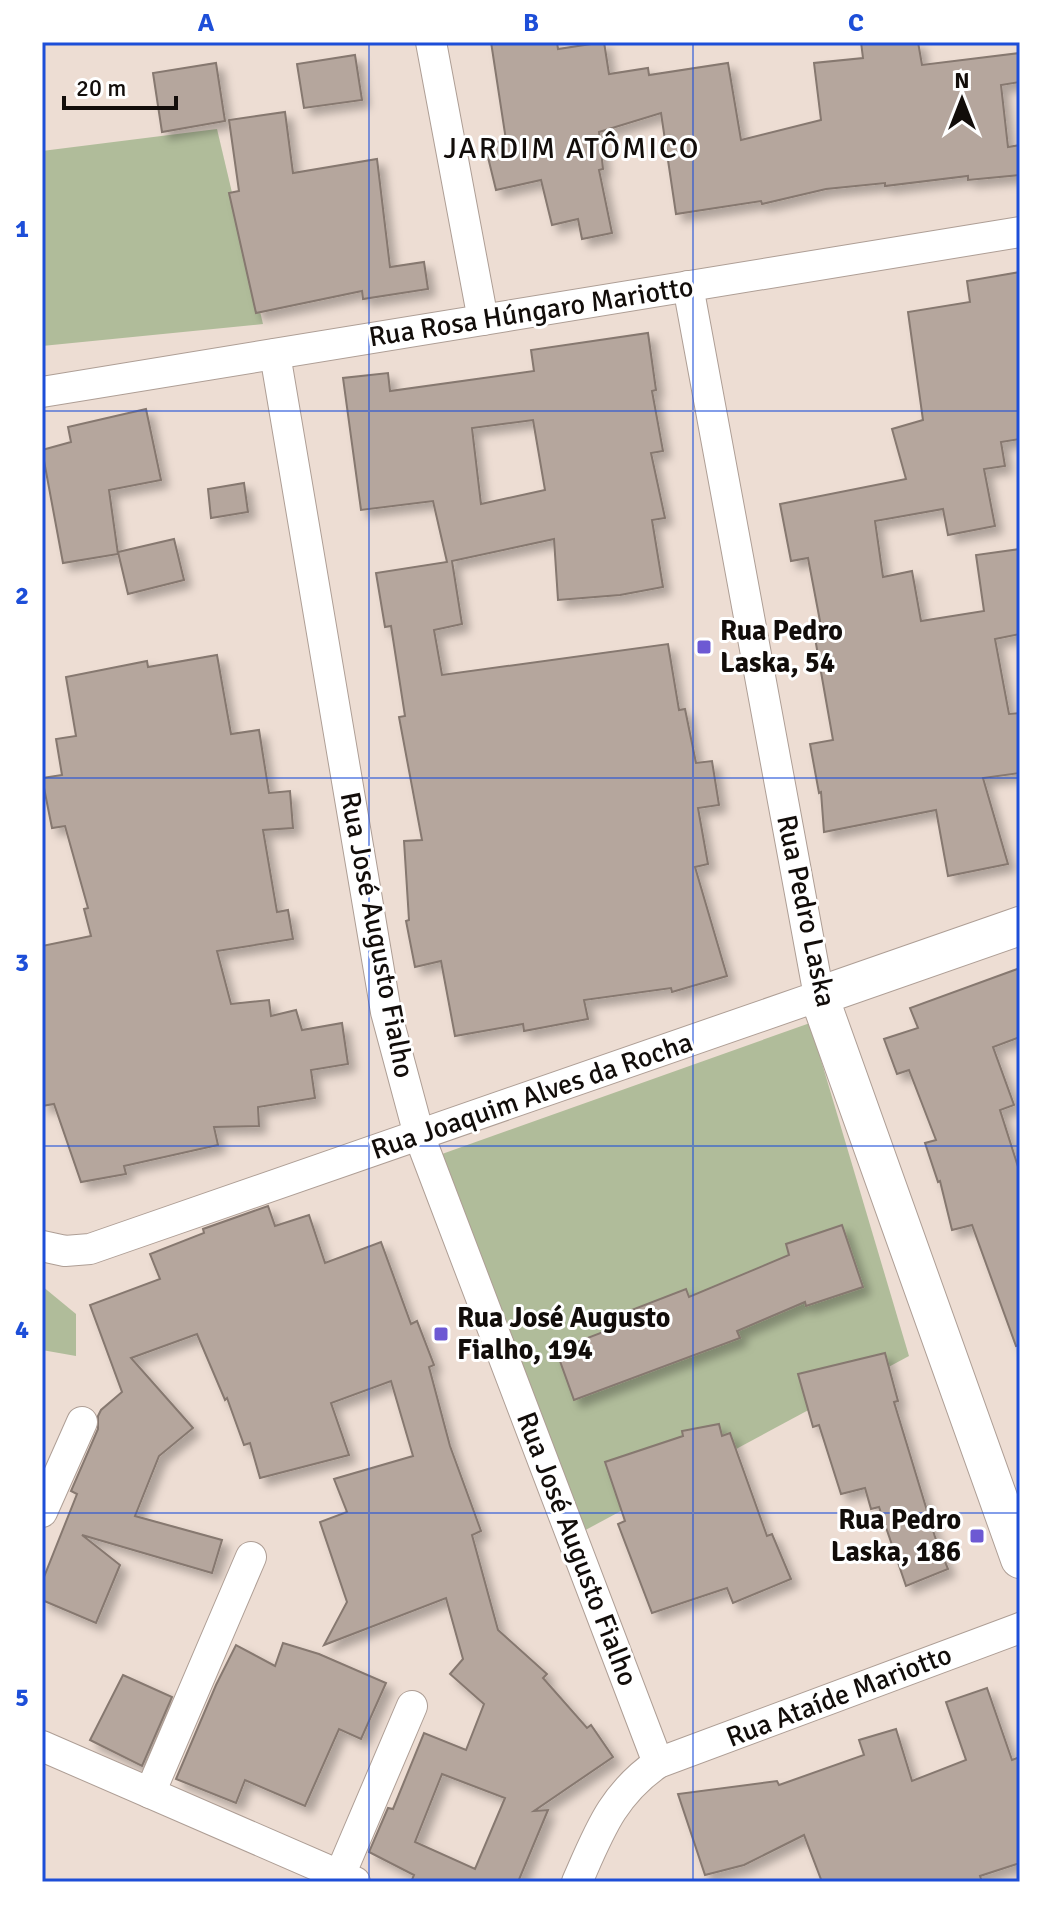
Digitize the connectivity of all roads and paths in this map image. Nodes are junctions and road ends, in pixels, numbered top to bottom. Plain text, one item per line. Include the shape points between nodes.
1 (431, 42) edge
2 (1020, 232) edge
3 (688, 286) junction
4 (483, 320) junction
5 (275, 354) junction
6 (42, 392) edge
7 (1020, 926) edge
8 (819, 996) junction
9 (419, 1135) junction
10 (42, 1246) edge
11 (82, 1422) dead end
12 (42, 1512) edge
13 (251, 1557) dead end
14 (1020, 1559) edge
15 (1020, 1628) edge
16 (412, 1706) dead end
17 (42, 1746) edge
18 (658, 1763) junction
19 (150, 1793) junction
20 (348, 1879) edge
21 (577, 1882) edge

1 - 4 street
2 - 3 street, Rua Rosa Húngaro Mariotto
3 - 4 street, Rua Rosa Húngaro Mariotto
3 - 8 street, Rua Pedro Laska
4 - 5 street, Rua Rosa Húngaro Mariotto
5 - 6 street, Rua Rosa Húngaro Mariotto
5 - 9 street, Rua José Augusto Fialho via 386,1012
7 - 8 street, Rua Joaquim Alves da Rocha
8 - 9 street, Rua Joaquim Alves da Rocha
8 - 14 street, Rua Pedro Laska
9 - 10 street, Rua Joaquim Alves da Rocha via 90,1249
9 - 18 street, Rua José Augusto Fialho
11 - 12 street
13 - 19 street
15 - 18 street, Rua Ataíde Mariotto
16 - 20 street
17 - 19 street
18 - 21 street, Rua Ataíde Mariotto via 618,1798
19 - 20 street

